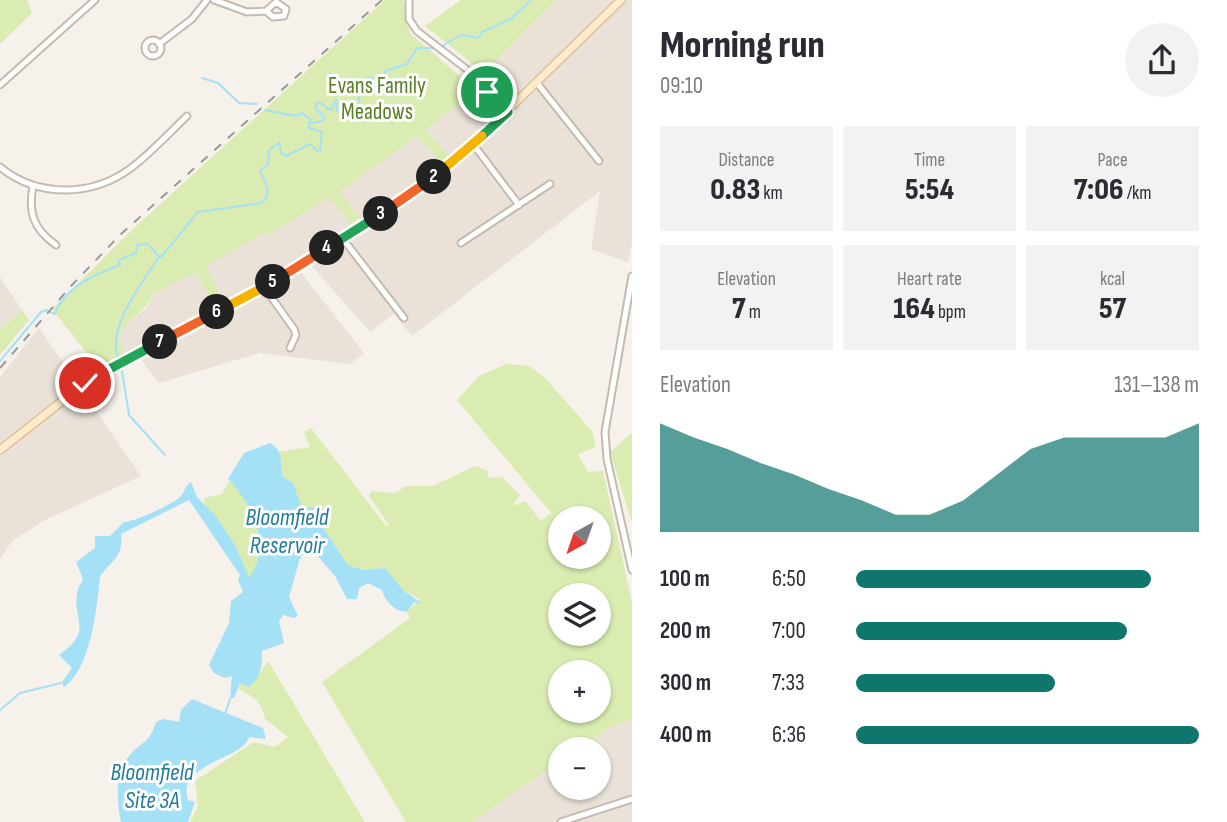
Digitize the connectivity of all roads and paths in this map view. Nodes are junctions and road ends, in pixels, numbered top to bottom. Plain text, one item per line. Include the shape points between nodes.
1 (95, 0) edge
2 (207, 0) edge
3 (214, 0) edge
4 (409, 0) edge
5 (621, 0) edge
6 (266, 11) dead end
7 (159, 44) dead end
8 (537, 83) junction
9 (0, 85) edge
10 (510, 110) junction
11 (187, 116) dead end
12 (473, 144) junction
13 (599, 161) dead end
14 (0, 167) edge
15 (550, 184) dead end
16 (33, 186) junction
17 (519, 205) junction
18 (343, 239) junction
19 (461, 243) dead end
20 (56, 245) dead end
21 (632, 276) edge
22 (264, 287) junction
23 (404, 318) dead end
24 (290, 348) dead end
25 (0, 450) edge
26 (632, 527) edge
27 (622, 529) junction
28 (632, 570) edge
29 (632, 799) edge
30 (572, 820) edge
31 (561, 822) edge

1 - 9 street
2 - 7 street via 192,19
3 - 6 street via 247,12
4 - 10 street via 412,26
5 - 8 main road
8 - 10 main road
8 - 13 street
10 - 12 main road
11 - 16 street via 131,167 105,183 73,190
12 - 17 street
12 - 18 main road
14 - 16 street
15 - 17 street
16 - 20 street via 30,214 38,229
17 - 19 street
18 - 22 main road
18 - 23 street
21 - 27 street via 605,426
22 - 24 street via 294,329
22 - 25 main road via 69,394
26 - 27 street
27 - 28 street
29 - 30 street
30 - 31 street

